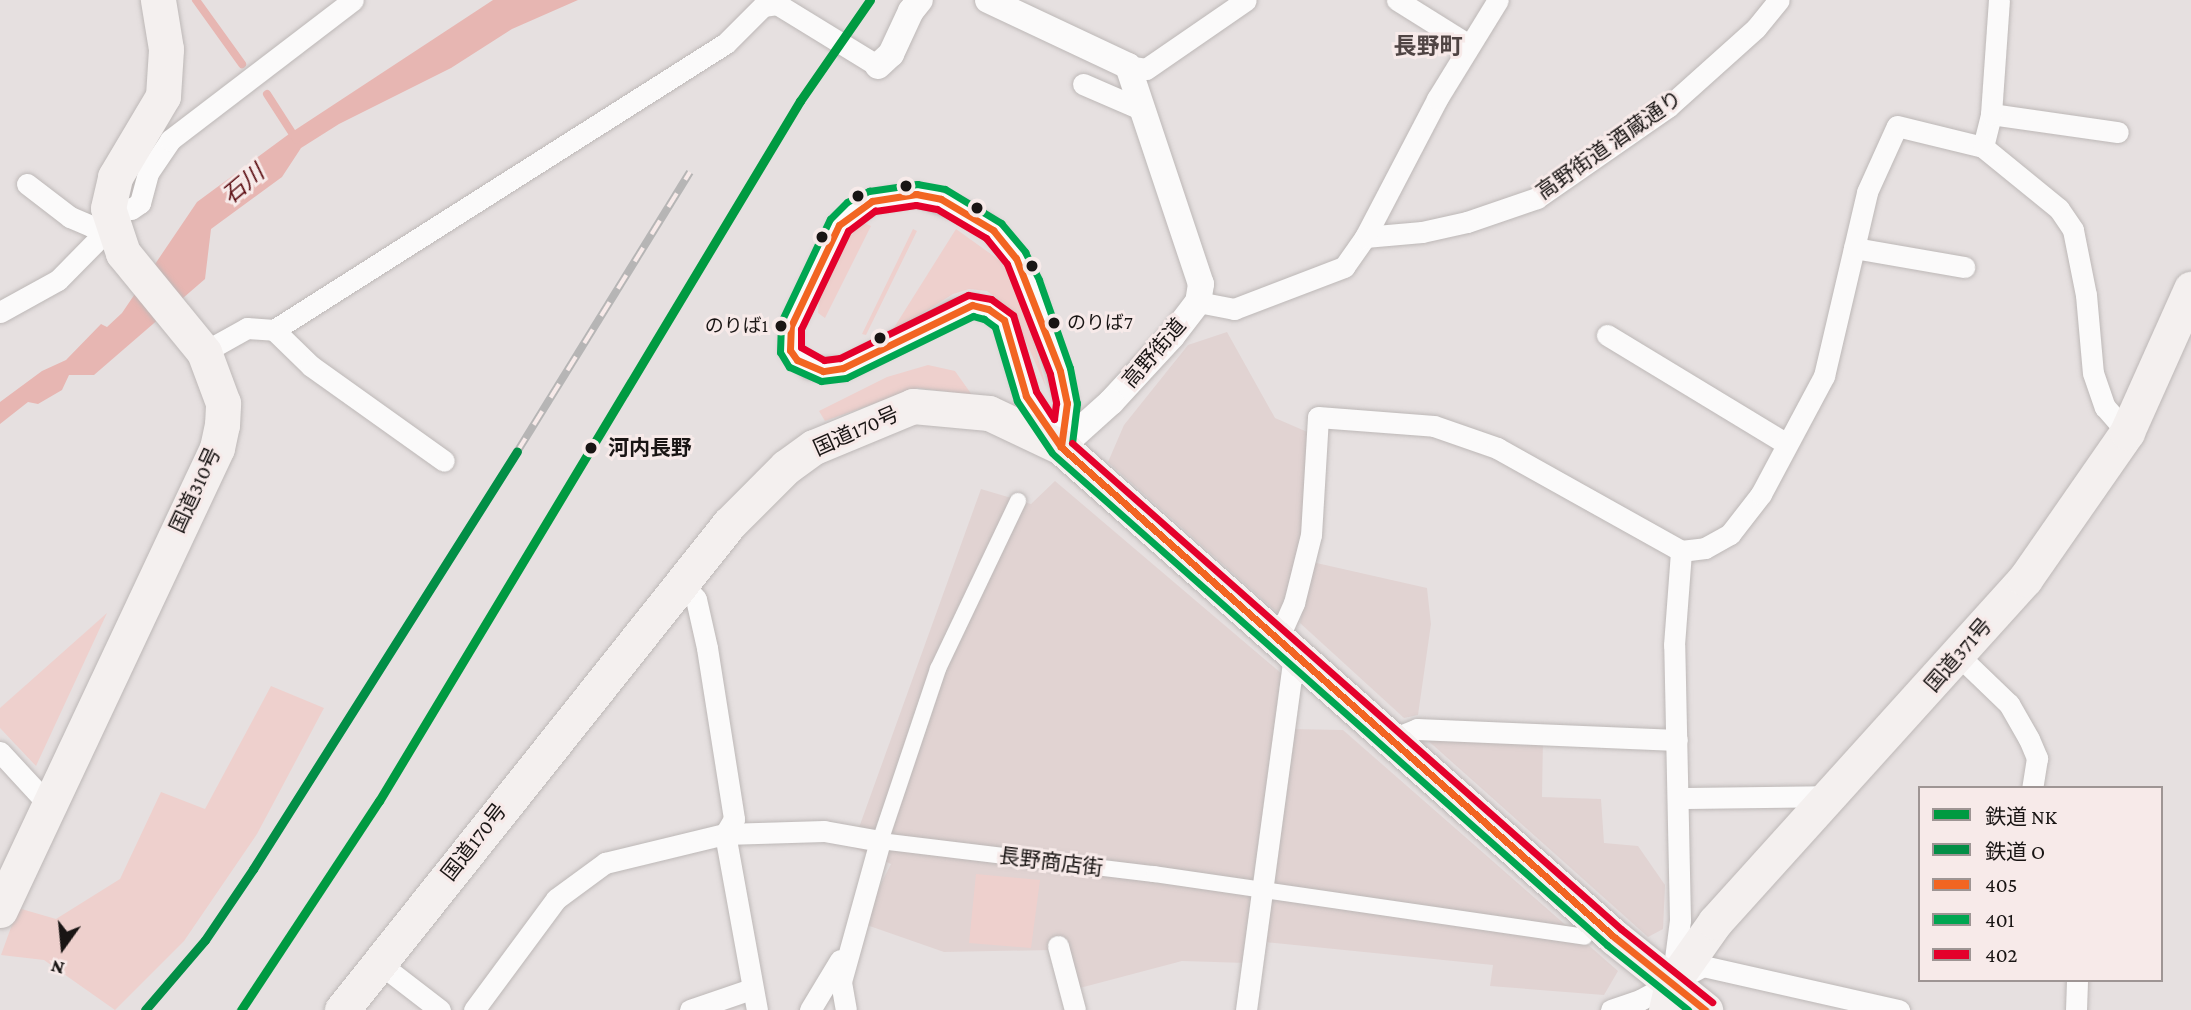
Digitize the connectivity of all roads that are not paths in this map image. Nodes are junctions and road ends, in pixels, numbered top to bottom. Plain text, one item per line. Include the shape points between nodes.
1 (158, 0) edge
2 (353, 0) edge
3 (920, 0) edge
4 (988, 0) edge
5 (1246, 0) edge
6 (1397, 0) edge
7 (1498, 0) edge
8 (1779, 0) edge
9 (1999, 0) edge
10 (798, 8) edge
11 (1469, 45) junction
12 (878, 66) joint
13 (1128, 66) junction
14 (1083, 84) dead end
15 (1143, 110) junction
16 (1992, 114) junction
17 (2118, 132) dead end
18 (1983, 147) junction
19 (27, 184) dead end
20 (114, 229) junction
21 (1365, 237) junction
22 (1854, 248) junction
23 (1964, 267) dead end
24 (2191, 290) edge
25 (1198, 302) junction
26 (0, 312) edge
27 (274, 330) junction
28 (1607, 335) dead end
29 (199, 343) junction
30 (2127, 432) junction
31 (1785, 443) junction
32 (1061, 447) junction
33 (444, 461) dead end
34 (1018, 501) dead end
35 (1681, 551) junction
36 (682, 583) junction
37 (1286, 649) junction
38 (1958, 655) junction
39 (1390, 740) junction
40 (1676, 740) junction
41 (0, 752) edge
42 (2032, 786) edge
43 (1832, 796) junction
44 (1678, 798) junction
45 (48, 804) junction
46 (725, 834) junction
47 (880, 841) junction
48 (1265, 890) junction
49 (0, 910) edge
50 (1599, 937) junction
51 (849, 946) junction
52 (1058, 946) dead end
53 (379, 963) junction
54 (2077, 982) edge
55 (1669, 997) edge
56 (754, 1000) edge
57 (342, 1010) edge
58 (440, 1010) edge
59 (474, 1010) edge
60 (690, 1010) edge
61 (810, 1010) edge
62 (846, 1010) edge
63 (1075, 1010) edge
64 (1246, 1010) edge
65 (1611, 1010) edge
66 (1705, 1010) edge
67 (1899, 1010) edge
68 (2076, 1010) edge

1 - 20 highway via 166,49 163,96 115,177
2 - 20 street via 170,140 148,173 140,203
3 - 12 street via 891,54
4 - 13 street
5 - 13 street via 1146,69
6 - 11 street
7 - 11 street, 高野街道
8 - 21 street, 高野街道 酒蔵通り via 1668,107 1537,198 1422,233
9 - 16 street
10 - 12 street
10 - 27 street via 763,6 726,43
11 - 21 street, 高野街道 via 1388,186
13 - 15 street
14 - 15 street
15 - 25 street via 1201,284
16 - 17 street
16 - 18 street
18 - 22 street via 1897,126 1874,172
18 - 30 street via 2045,196 2073,230 2086,295 2093,373 2105,407
19 - 20 street via 71,217
20 - 26 street via 58,281
20 - 29 highway, 国道310号
21 - 25 street, 高野街道 via 1344,267 1234,309
22 - 23 street
22 - 31 street via 1833,351
24 - 30 highway, 国道371号
25 - 32 street, 高野街道 via 1111,402
27 - 29 street via 247,328
27 - 33 street via 311,366
28 - 31 street
29 - 45 highway, 国道310号 via 223,403 217,448
30 - 38 highway, 国道371号 via 2025,579
31 - 35 street via 1761,494 1730,534 1705,548
32 - 32 street via 1027,396 1004,320 988,309 972,305 954,310 843,368 823,371 797,360 790,350 791,326 839,225 855,210 872,201 916,194 941,200 993,230 1030,285 1060,372 1067,403
32 - 36 highway, 国道170号 via 989,413 913,406 846,431 786,467 729,524
32 - 37 highway, 国道170号
34 - 47 street via 938,669
35 - 37 street via 1497,448 1434,426 1318,417 1311,535
35 - 40 street via 1674,646
36 - 46 street via 697,601 714,687 734,819
36 - 53 highway, 国道170号
37 - 39 highway, 国道170号
37 - 48 street
38 - 42 street via 2008,704 2029,739 2036,758
38 - 43 highway, 国道371号
39 - 40 street via 1417,729
39 - 50 highway, 国道170号
40 - 44 street
41 - 45 street
43 - 44 street
43 - 55 highway, 国道371号 via 1716,922
44 - 55 street via 1681,920
45 - 49 highway, 国道310号
46 - 47 street via 824,831
46 - 56 street
46 - 59 street via 605,863 556,899
47 - 48 street, 長野商店街
47 - 51 street
48 - 50 street, 長野商店街
48 - 64 street
50 - 55 highway, 国道170号
51 - 61 street
51 - 62 street via 841,982
52 - 63 street
53 - 57 highway, 国道170号
53 - 58 street
54 - 68 street
55 - 65 street
55 - 66 highway, 国道170号
55 - 67 street via 1703,966 1720,966
56 - 60 street

